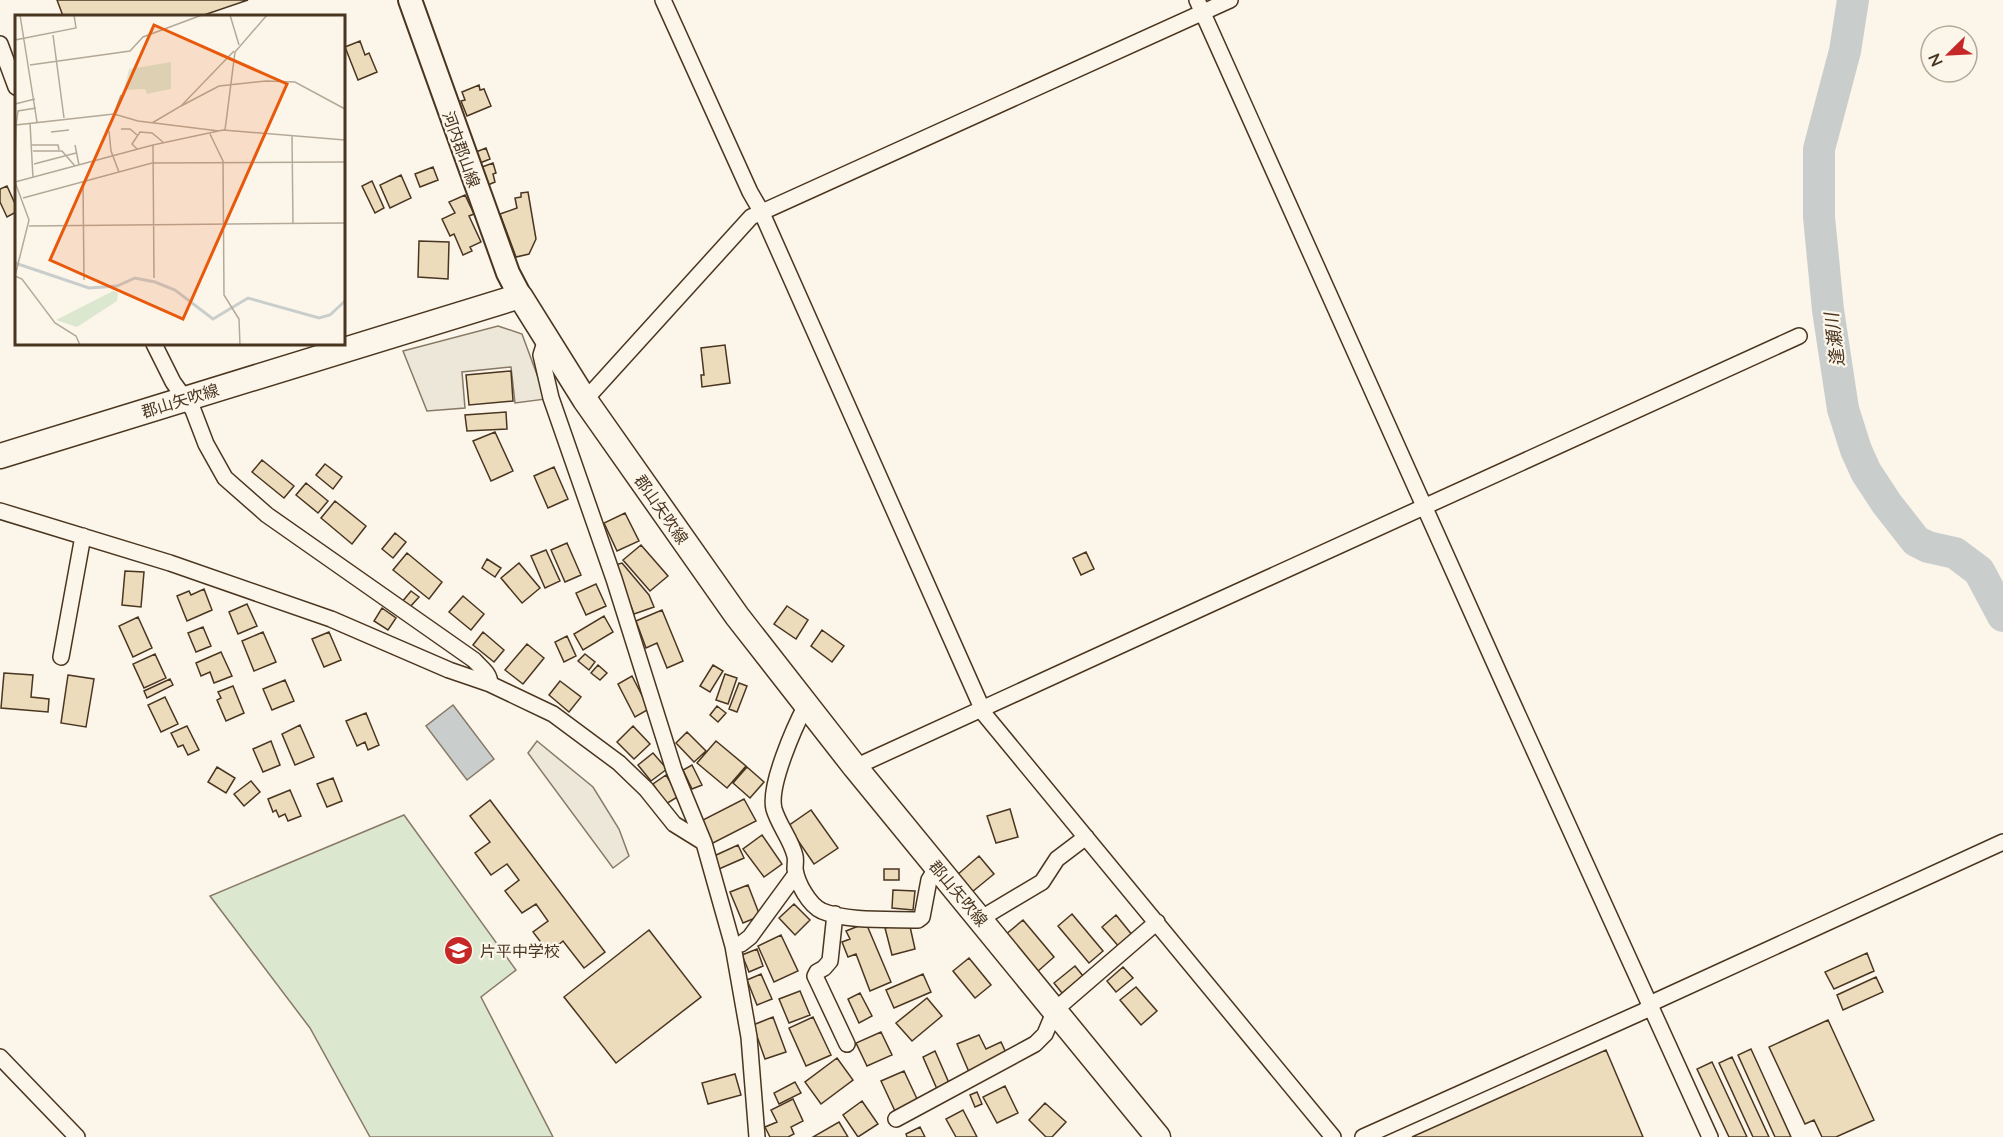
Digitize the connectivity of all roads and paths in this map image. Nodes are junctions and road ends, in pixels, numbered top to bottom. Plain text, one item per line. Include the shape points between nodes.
1 (410, 0) edge
2 (663, 0) edge
3 (1230, 0) edge
4 (1200, 6) edge
5 (0, 44) edge
6 (15, 84) edge
7 (761, 211) junction
8 (520, 296) junction
9 (1799, 336) dead end
10 (546, 339) junction
11 (154, 345) edge
12 (184, 399) junction
13 (585, 400) junction
14 (0, 456) edge
15 (1424, 508) junction
16 (0, 511) edge
17 (83, 536) junction
18 (61, 657) dead end
19 (490, 684) junction
20 (806, 705) junction
21 (981, 707) junction
22 (855, 767) junction
23 (1086, 837) junction
24 (2003, 842) edge
25 (704, 843) junction
26 (937, 867) junction
27 (796, 874) junction
28 (835, 914) junction
29 (981, 920) junction
30 (1156, 922) junction
31 (733, 946) junction
32 (1650, 1005) junction
33 (1055, 1010) junction
34 (847, 1044) dead end
35 (0, 1057) edge
36 (896, 1119) dead end
37 (76, 1137) edge
38 (757, 1137) edge
39 (1158, 1137) edge
40 (1333, 1137) edge
41 (1363, 1137) edge
42 (1710, 1137) edge

1 - 8 main road, 河内郡山線 via 508,273
2 - 7 street
3 - 4 street
4 - 7 street
4 - 15 street
5 - 6 street
7 - 13 street via 751,217
7 - 21 street
8 - 10 main road, 郡山矢吹線
8 - 12 main road, 郡山矢吹線
9 - 15 street
10 - 13 main road, 郡山矢吹線
10 - 25 street via 542,355 551,398 674,770
11 - 12 street
12 - 14 main road, 郡山矢吹線
12 - 19 street via 221,471 237,490 474,660 486,671
13 - 20 main road, 郡山矢吹線 via 737,616
15 - 21 street
15 - 32 street
16 - 17 street
17 - 18 street
17 - 19 street via 331,619
19 - 25 street via 554,714 626,769 674,824
20 - 22 main road, 郡山矢吹線
20 - 27 street via 792,731 773,796 777,817 795,856
21 - 22 street
21 - 23 street
22 - 26 main road, 郡山矢吹線
23 - 29 street via 1057,859 1042,882
23 - 30 street
24 - 32 street
25 - 31 street
26 - 28 street via 929,880 922,917 918,920
26 - 29 main road, 郡山矢吹線
27 - 28 street via 813,903 820,910
27 - 31 street via 750,937
28 - 34 street via 830,961 815,976
29 - 33 main road, 郡山矢吹線
30 - 33 street
30 - 40 street
31 - 38 street via 749,1037
32 - 41 street
32 - 42 street
33 - 36 street via 1045,1034 1035,1044
33 - 39 main road, 郡山矢吹線
35 - 37 street

